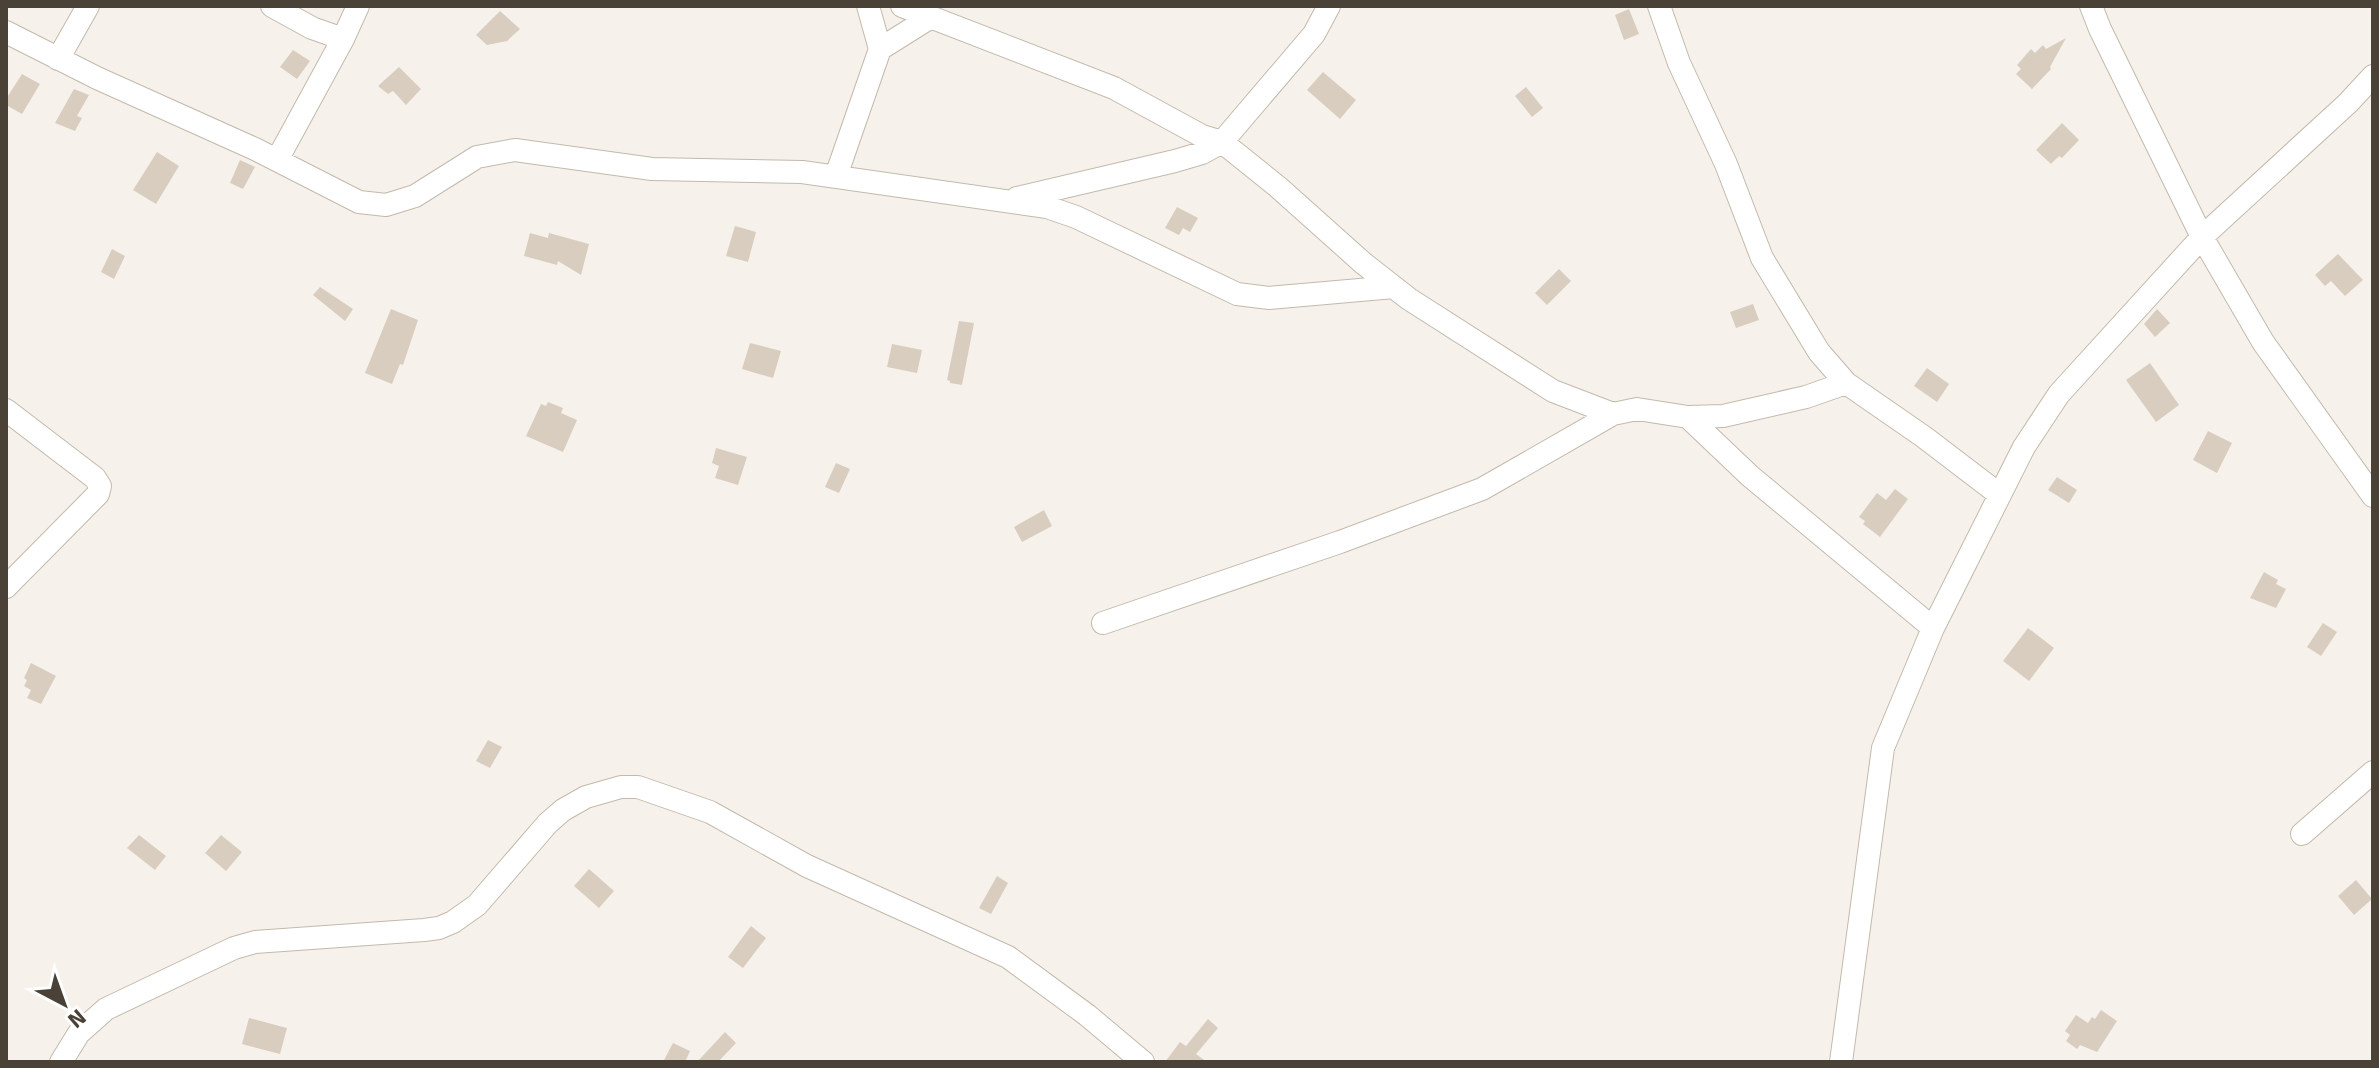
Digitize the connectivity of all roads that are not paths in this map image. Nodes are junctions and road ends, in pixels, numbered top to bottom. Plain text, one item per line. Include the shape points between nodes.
1 (88, 6) edge
2 (272, 6) edge
3 (358, 6) edge
4 (868, 6) edge
5 (902, 6) edge
6 (1329, 6) edge
7 (1659, 6) edge
8 (2091, 6) edge
9 (931, 17) junction
10 (6, 32) edge
11 (343, 39) junction
12 (880, 49) junction
13 (58, 59) junction
14 (2373, 76) edge
15 (1222, 142) junction
16 (277, 160) junction
17 (836, 176) junction
18 (1008, 200) junction
19 (2202, 237) junction
20 (1394, 287) junction
21 (1846, 383) junction
22 (6, 410) edge
23 (1613, 414) junction
24 (1688, 417) junction
25 (2000, 495) junction
26 (2373, 496) edge
27 (6, 587) edge
28 (1103, 623) dead end
29 (1933, 628) junction
30 (2373, 772) edge
31 (2302, 834) dead end
32 (61, 1062) edge
33 (1143, 1062) edge
34 (1841, 1062) edge

1 - 13 street
2 - 11 street
3 - 11 street
4 - 12 street
5 - 9 street
6 - 15 street via 1314,34
7 - 21 street via 1762,258 1819,352
8 - 19 street
9 - 12 street
9 - 15 street via 1114,88
10 - 13 street
11 - 16 street
12 - 17 street
13 - 16 street
14 - 19 street
15 - 18 street via 1175,161
15 - 20 street
16 - 17 street via 359,202 386,205 415,196 477,157 515,150 652,169
17 - 18 street
18 - 20 street via 1076,217 1237,294 1269,298
19 - 25 street via 2059,394
19 - 26 street via 2263,342
20 - 23 street via 1553,391
21 - 24 street via 1723,416
21 - 25 street
22 - 27 street via 100,486
23 - 24 street via 1637,409
23 - 28 street via 1482,489
24 - 29 street via 1750,476
25 - 29 street
29 - 34 street via 1883,748
30 - 31 street
32 - 33 street via 79,1033 106,1009 234,948 424,930 453,922 477,905 563,810 586,797 638,787 710,812 807,866 1008,957

